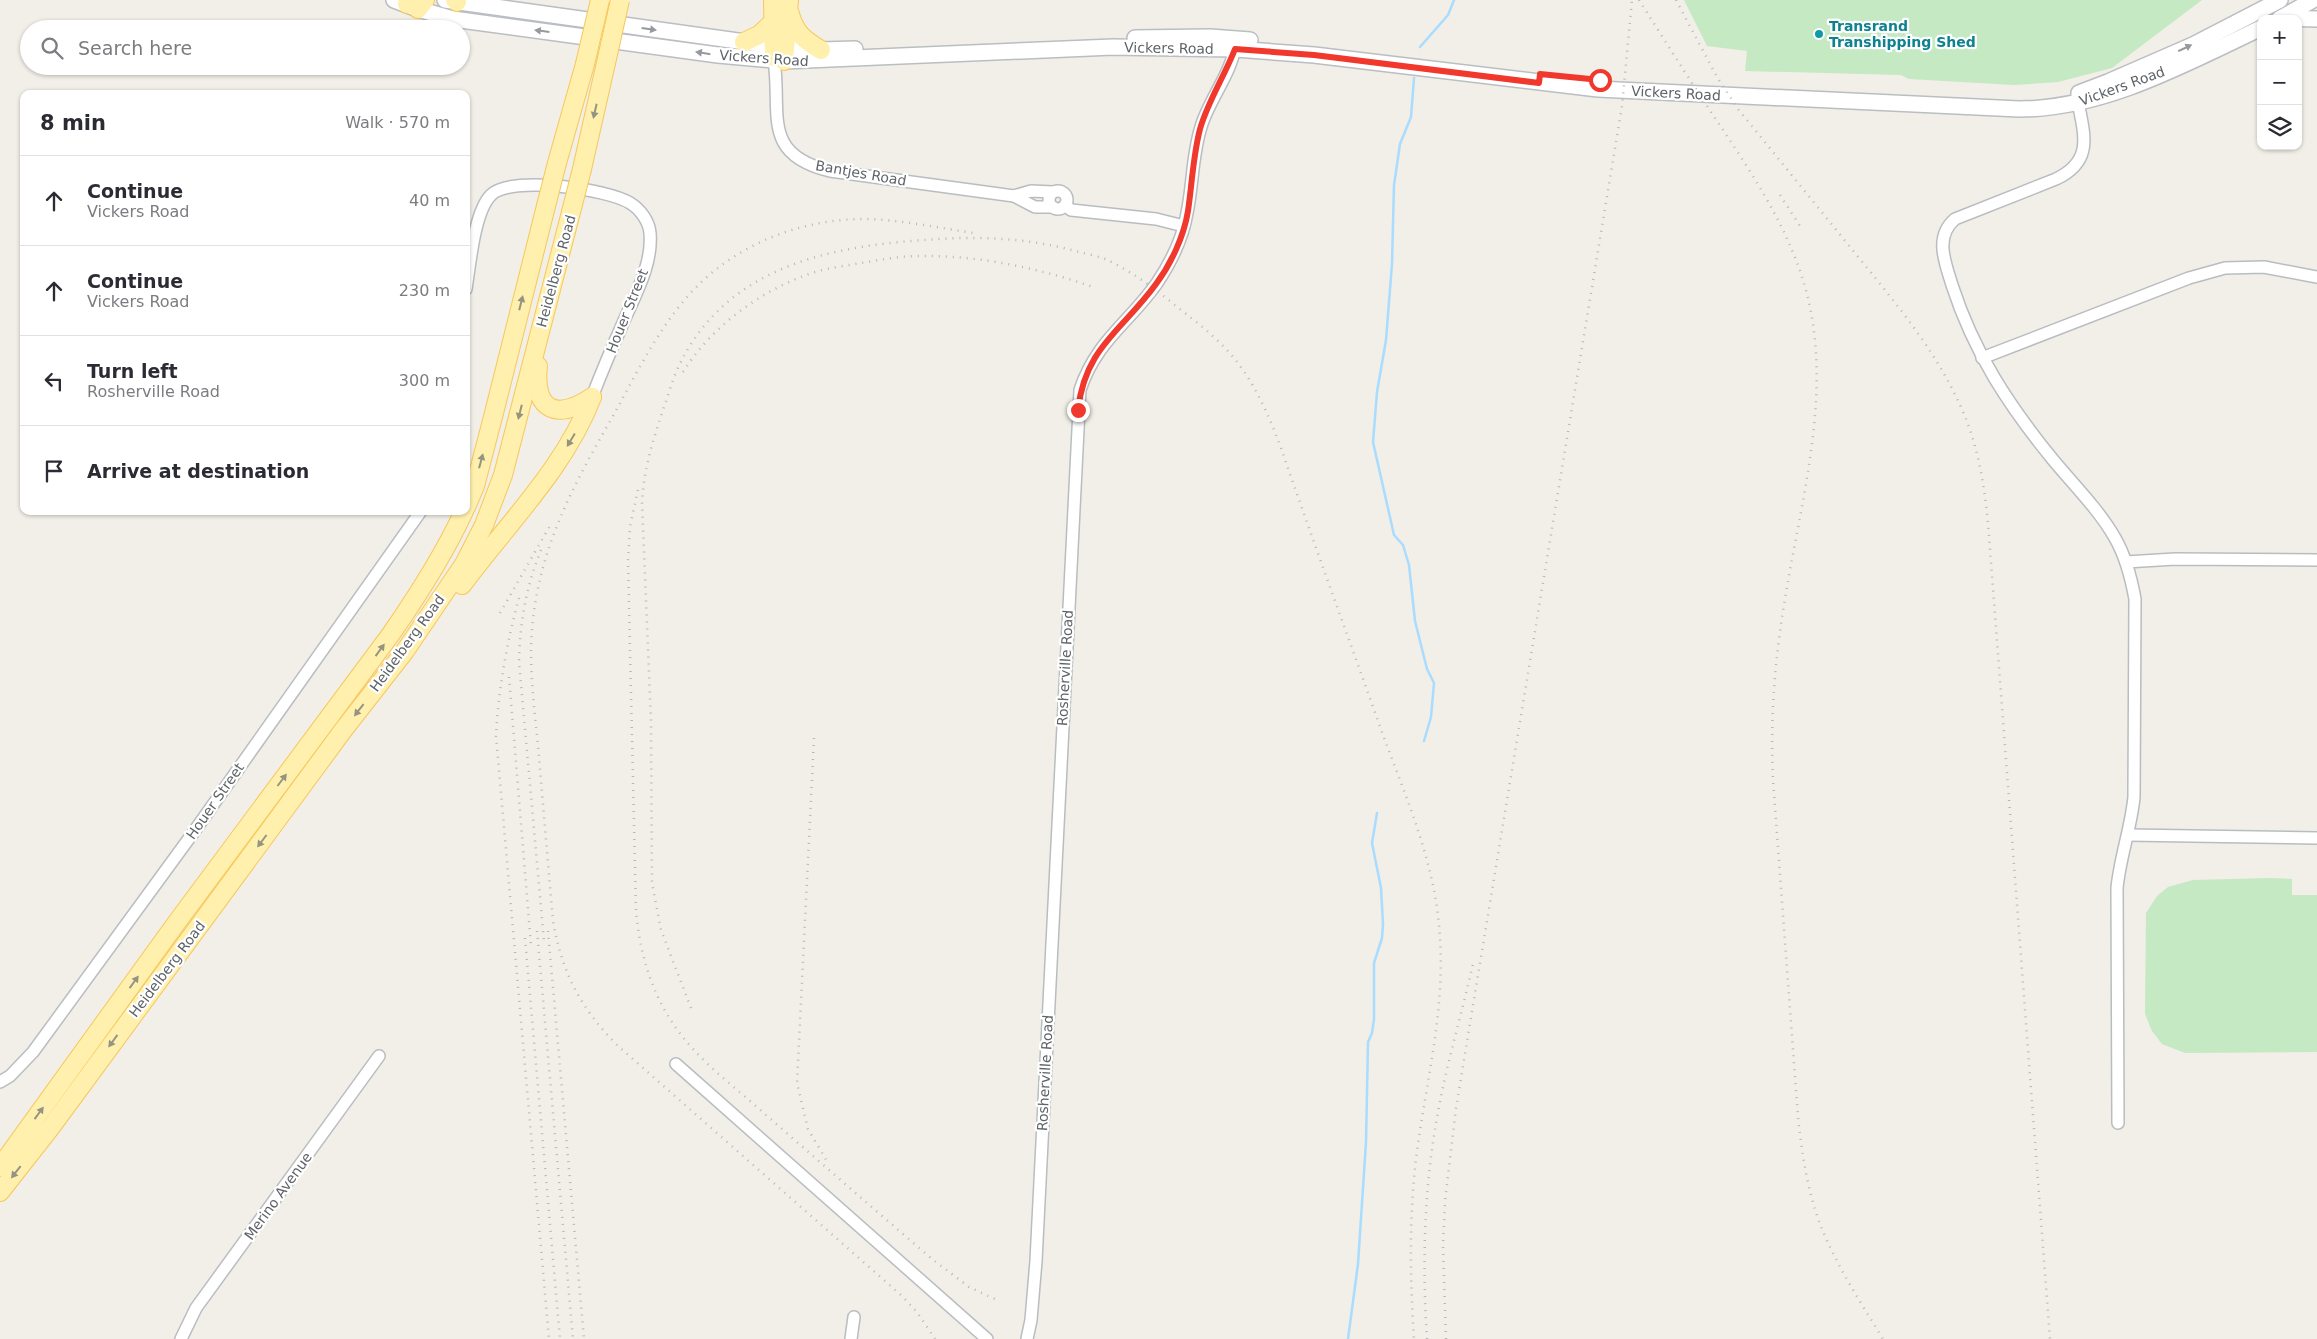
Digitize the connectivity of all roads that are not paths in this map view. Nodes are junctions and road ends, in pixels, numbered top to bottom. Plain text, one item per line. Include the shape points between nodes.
1 (594, 0) edge
2 (600, 0) edge
3 (620, 0) edge
4 (2280, 0) edge
5 (2313, 0) edge
6 (452, 1) edge
7 (411, 3) edge
8 (784, 3) edge
9 (2286, 15) edge
10 (2302, 19) edge
11 (2317, 19) edge
12 (460, 20) edge
13 (470, 21) edge
14 (774, 21) junction
15 (2257, 30) edge
16 (744, 42) junction
17 (1235, 44) junction
18 (821, 50) junction
19 (778, 59) junction
20 (585, 64) junction
21 (2078, 98) junction
22 (1053, 192) junction
23 (1014, 196) junction
24 (1065, 205) junction
25 (1053, 207) junction
26 (1184, 226) junction
27 (470, 267) edge
28 (2317, 278) edge
29 (544, 316) junction
30 (1982, 358) junction
31 (592, 396) junction
32 (470, 498) edge
33 (417, 515) edge
34 (462, 515) edge
35 (2317, 560) edge
36 (2126, 562) junction
37 (405, 651) junction
38 (2128, 836) junction
39 (2317, 838) edge
40 (379, 1056) dead end
41 (676, 1064) dead end
42 (0, 1082) edge
43 (2118, 1123) dead end
44 (0, 1167) edge
45 (0, 1192) edge
46 (854, 1317) dead end
47 (181, 1339) edge
48 (851, 1339) edge
49 (987, 1339) edge
50 (1027, 1339) edge

1 - 20 main road, bridge
2 - 20 main road, Heidelberg Road, bridge
3 -> 29 main road, Heidelberg Road, bridge via 582,169
21 -> 4 main road, Vickers Road
5 - 9 main road
6 -> 16 main road, Vickers Road
12 -> 7 main road, Vickers Road
8 - 14 main road
8 - 18 main road via 800,37
8 - 19 main road
10 - 11 main road
19 -> 13 main road, Vickers Road
14 - 16 main road via 759,35
14 - 19 main road
15 - 21 main road, Vickers Road via 2127,88
16 - 19 main road, Vickers Road
17 - 18 main road, Vickers Road via 1165,36
17 - 19 main road, Vickers Road
17 - 21 main road, Vickers Road via 1642,92 2037,109
17 - 26 street, Rosherville Road via 1201,127
18 - 19 main road, Vickers Road
19 - 23 street, Bantjes Road via 776,108 780,137 785,147 802,161 830,171
32 -> 20 main road, Heidelberg Road, bridge
21 - 30 street via 2084,144 2075,167 2070,172 1955,219 1944,233 1945,263
22 - 23 street, Bantjes Road via 1031,191
22 - 24 street via 1063,192 1067,198
22 - 25 street via 1049,201
23 - 25 street, Bantjes Road via 1035,207
24 - 25 street
24 - 26 street via 1071,210 1156,219
26 - 50 street, Rosherville Road via 1157,283 1099,349 1080,390 1036,1261
27 - 31 street, Houer Street via 484,204 501,188 541,184 616,196 638,209 650,231 647,262
28 - 30 street via 2264,267 2224,268 2181,281
29 - 31 main road via 537,374 543,401 562,411 578,406
29 -> 37 main road, Heidelberg Road via 510,453 484,525 464,564
30 - 36 street via 2015,411 2115,538
31 -> 37 main road via 583,421 553,469 436,620
33 - 42 street, Houer Street via 193,833 33,1052
44 -> 34 main road, Heidelberg Road via 391,634 452,539
35 - 36 street
36 - 38 street via 2135,599 2134,797
37 -> 45 main road, Heidelberg Road
38 - 39 street
38 - 43 street via 2117,888
40 - 47 street, Merino Avenue via 196,1308
41 - 49 street
46 - 48 street

